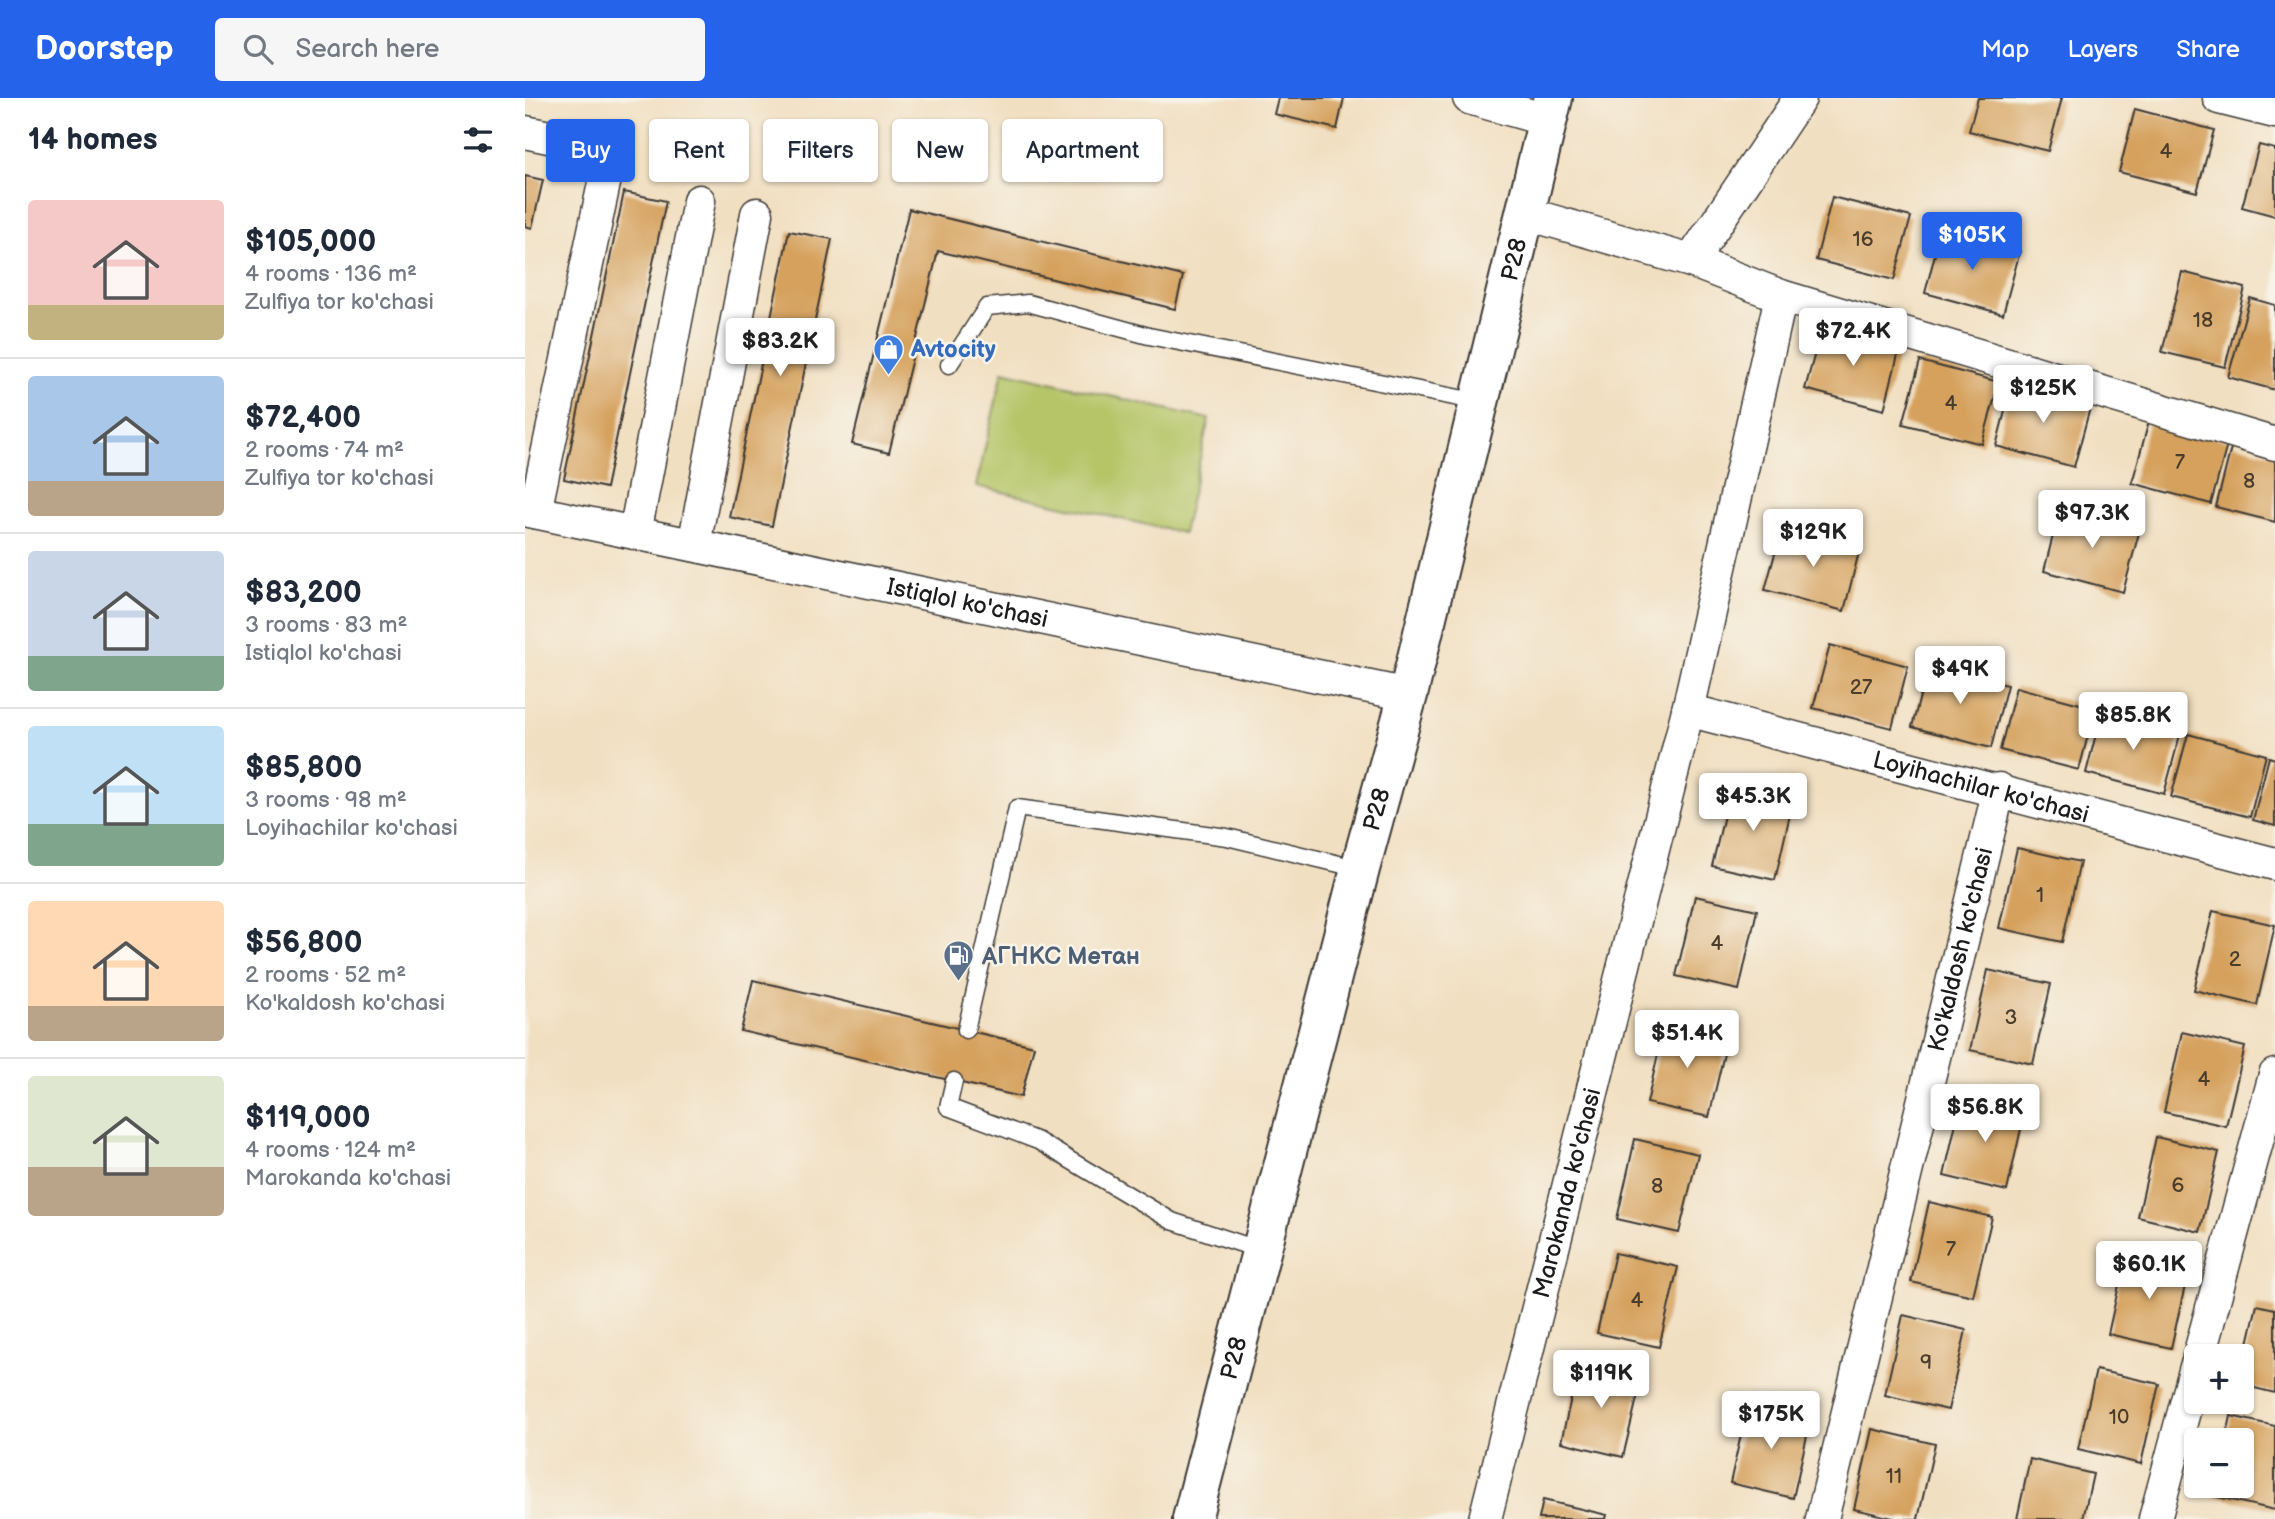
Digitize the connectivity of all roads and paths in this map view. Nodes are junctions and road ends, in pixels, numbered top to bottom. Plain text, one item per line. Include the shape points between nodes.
1 (1469, 98) edge
2 (1800, 98) edge
3 (2219, 98) edge
4 (1550, 109) edge
5 (2275, 112) edge
6 (525, 132) edge
7 (699, 201) dead end
8 (1524, 213) junction
9 (757, 214) dead end
10 (1691, 261) junction
11 (1781, 296) junction
12 (949, 365) dead end
13 (1479, 402) junction
14 (2275, 444) edge
15 (530, 511) edge
16 (635, 533) junction
17 (694, 545) junction
18 (1408, 695) junction
19 (1688, 710) junction
20 (1999, 789) junction
21 (2275, 864) edge
22 (1360, 869) junction
23 (966, 1030) dead end
24 (2275, 1074) edge
25 (954, 1081) dead end
26 (1260, 1250) junction
27 (2202, 1344) edge
28 (2184, 1411) edge
29 (1192, 1519) edge
30 (1485, 1519) edge
31 (1822, 1519) edge
32 (2155, 1519) edge

1 - 4 street
2 - 10 street
3 - 5 street
4 - 8 main road, Р28
6 - 15 street via 611,150
7 - 16 street
8 - 10 street
8 - 13 main road, Р28
9 - 17 street
10 - 11 street
11 - 14 street
11 - 19 street, Marokanda ko'chasi
12 - 13 lane via 987,307 1028,303 1149,336
13 - 18 main road, Р28
15 - 16 street, Istiqlol ko'chasi
16 - 17 street, Istiqlol ko'chasi
17 - 18 street, Istiqlol ko'chasi
18 - 22 main road, Р28
19 - 20 street, Loyihachilar ko'chasi
19 - 30 street, Marokanda ko'chasi
20 - 21 street, Loyihachilar ko'chasi
20 - 31 street, Ko'kaldosh ko'chasi
22 - 23 lane via 1227,837 1017,808
22 - 26 main road, Р28
24 - 27 street
25 - 26 lane via 948,1107 1038,1141 1173,1221
26 - 29 main road, Р28
28 - 32 street

